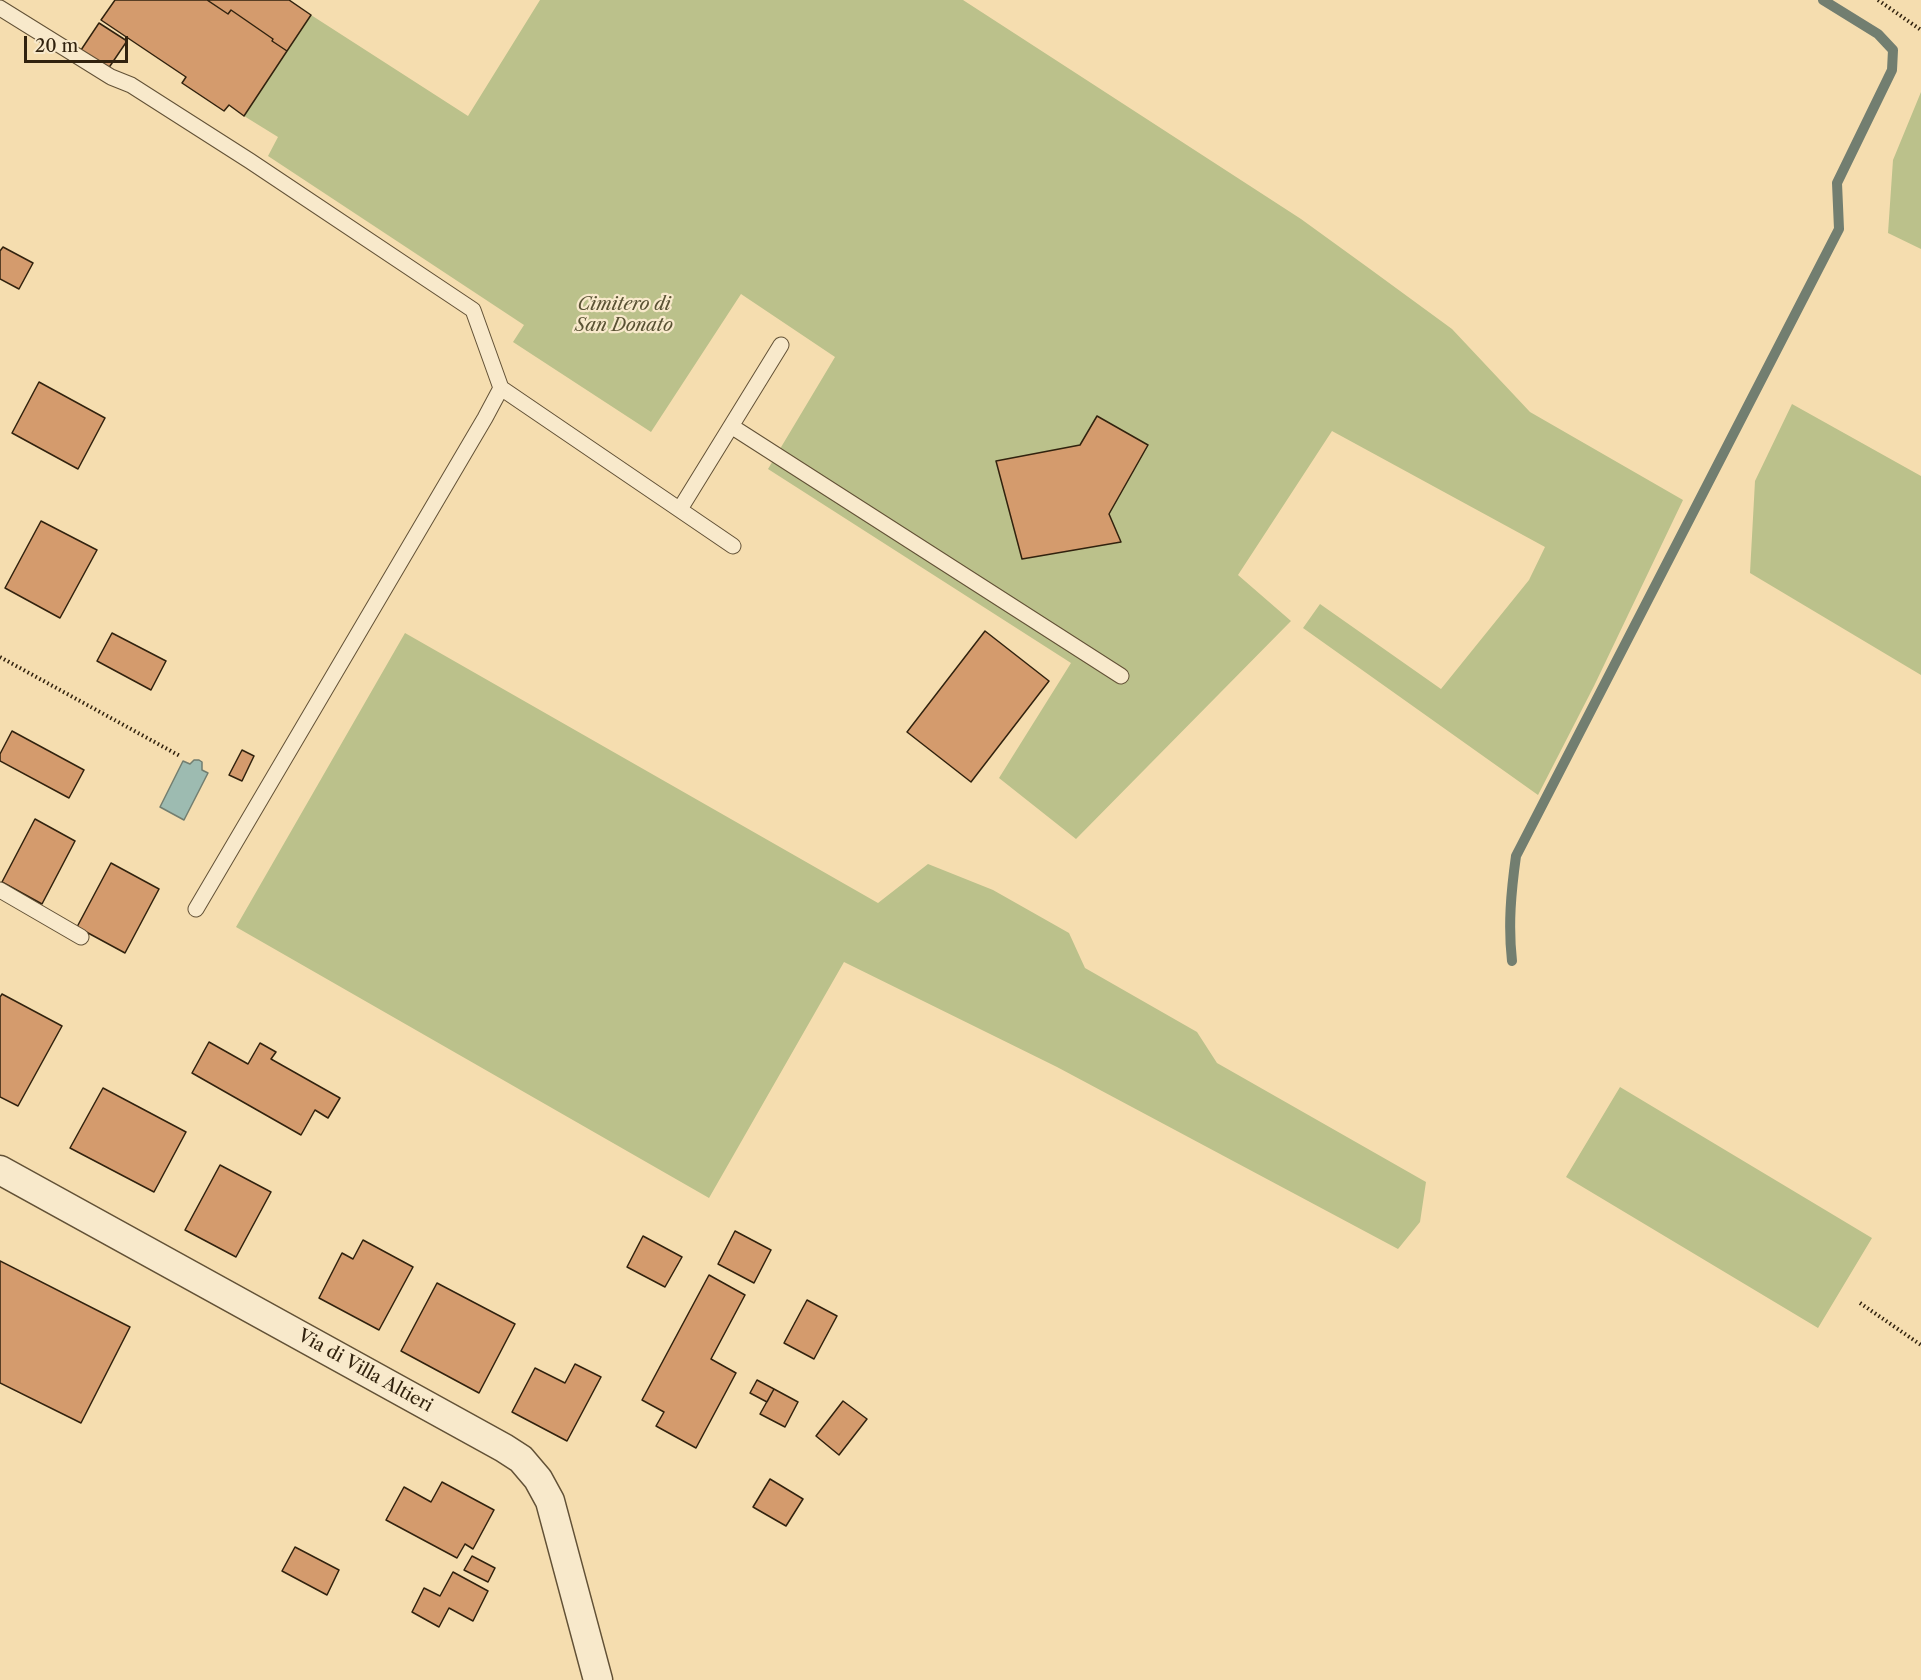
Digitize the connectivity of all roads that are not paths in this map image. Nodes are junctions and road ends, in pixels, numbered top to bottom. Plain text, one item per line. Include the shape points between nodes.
1 (0, 8) edge
2 (781, 345) dead end
3 (501, 388) junction
4 (731, 426) junction
5 (680, 509) junction
6 (733, 546) dead end
7 (1121, 676) dead end
8 (0, 890) edge
9 (196, 909) dead end
10 (81, 937) dead end
11 (0, 1170) edge
12 (598, 1680) edge

1 - 3 lane via 220,142 473,310
2 - 4 lane
3 - 5 lane
3 - 9 lane
4 - 5 lane
4 - 7 lane
5 - 6 lane
8 - 10 lane
11 - 12 street, Via di Villa Altieri via 520,1459 538,1479 550,1501

